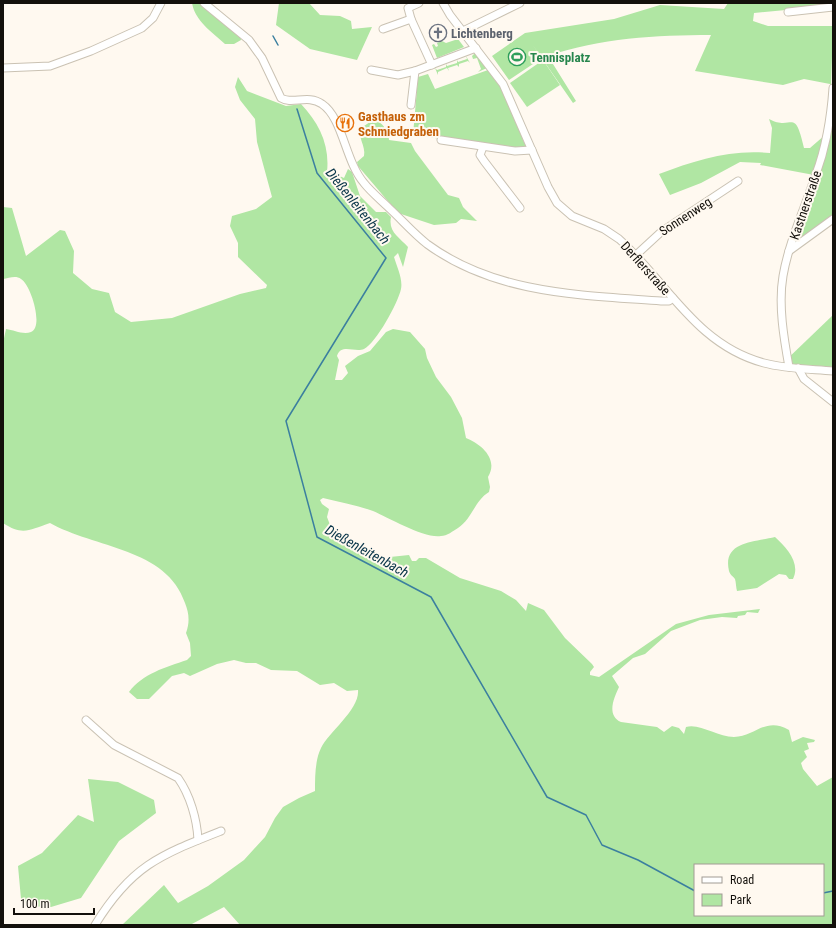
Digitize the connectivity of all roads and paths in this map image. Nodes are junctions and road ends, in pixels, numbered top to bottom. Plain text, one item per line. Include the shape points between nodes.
1 (161, 3) edge
2 (204, 3) edge
3 (419, 3) edge
4 (443, 3) edge
5 (520, 3) edge
6 (833, 6) edge
7 (788, 12) dead end
8 (411, 19) junction
9 (383, 29) dead end
10 (462, 31) junction
11 (476, 48) junction
12 (432, 65) junction
13 (3, 68) edge
14 (371, 70) dead end
15 (415, 71) junction
16 (833, 88) edge
17 (411, 105) dead end
18 (440, 140) dead end
19 (483, 147) junction
20 (532, 150) junction
21 (738, 181) dead end
22 (520, 208) dead end
23 (833, 219) edge
24 (789, 251) junction
25 (636, 255) junction
26 (673, 298) junction
27 (789, 368) junction
28 (798, 368) junction
29 (833, 371) edge
30 (833, 402) edge
31 (86, 720) dead end
32 (221, 831) dead end
33 (198, 840) junction
34 (94, 925) edge

1 - 13 street via 153,18 142,28 91,51 50,66
2 - 26 street via 249,40 262,58 282,99 312,100 326,108 338,127 358,177 420,238 440,253 462,265 533,289 661,301
3 - 8 street via 408,8
4 - 10 street, Derflerstraße
5 - 10 street
6 - 7 street
8 - 9 street
8 - 12 street
10 - 11 street, Derflerstraße
11 - 12 street
11 - 20 street, Derflerstraße via 503,84
12 - 15 street
14 - 15 street via 398,75
15 - 17 street
16 - 24 street, Kastnerstraße via 828,131 817,172
18 - 19 street
19 - 20 street via 515,151
19 - 22 street via 480,155
20 - 25 street, Derflerstraße via 551,192 563,209 576,218 610,232
21 - 25 street, Sonnenweg via 661,232
23 - 24 street, Kastnerstraße
24 - 27 street, Kastnerstraße via 783,277 782,301
25 - 26 street, Derflerstraße
26 - 27 street, Derflerstraße via 699,327 722,345 753,360
27 - 28 street, Derflerstraße
28 - 29 street, Derflerstraße
28 - 30 street via 804,379
31 - 33 street via 114,745 178,778 184,785 195,818
32 - 33 street
33 - 34 street via 157,858 134,874

